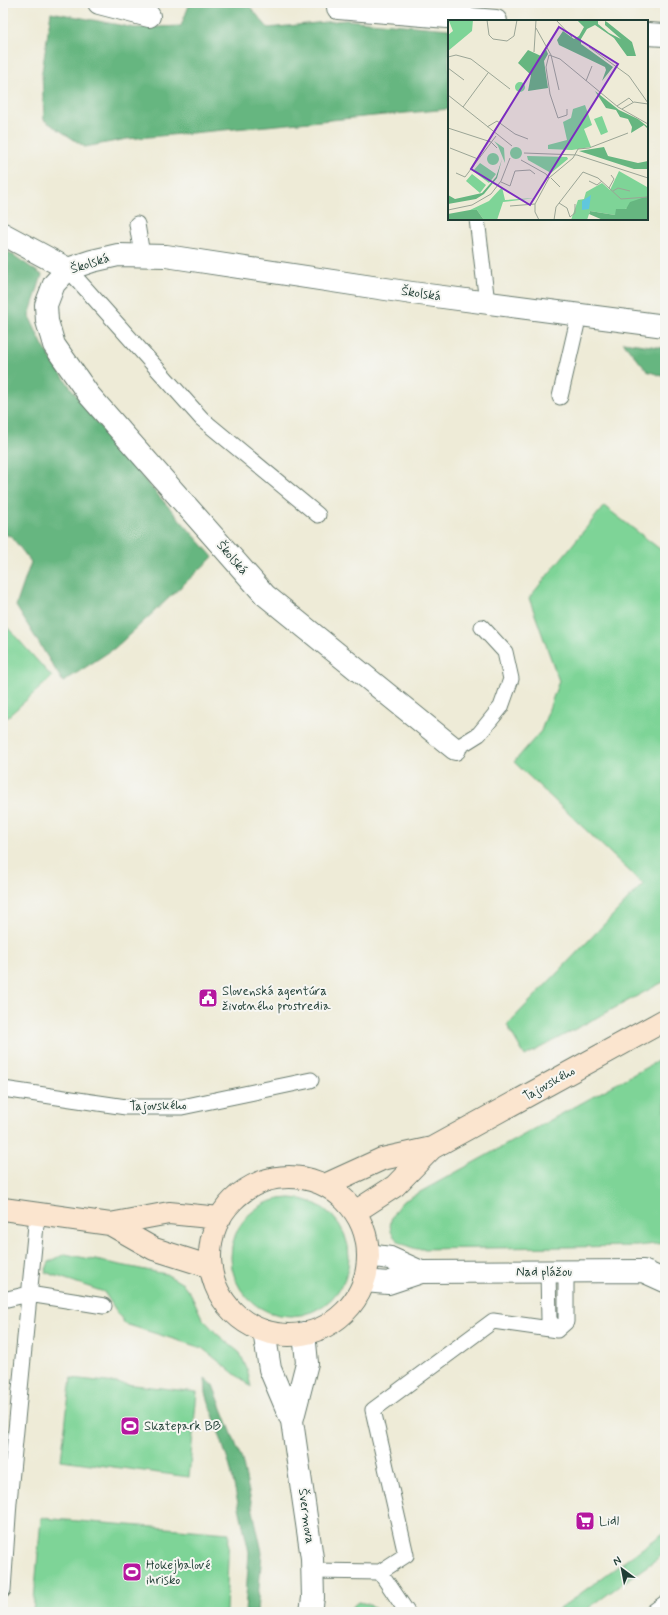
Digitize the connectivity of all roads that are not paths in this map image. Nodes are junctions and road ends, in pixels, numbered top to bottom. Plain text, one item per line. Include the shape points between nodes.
1 (99, 3) edge
2 (338, 8) dead end
3 (149, 16) dead end
4 (484, 20) edge
5 (648, 34) edge
6 (665, 35) edge
7 (477, 220) edge
8 (137, 224) dead end
9 (3, 234) edge
10 (142, 255) junction
11 (68, 269) junction
12 (487, 303) junction
13 (579, 315) junction
14 (665, 326) edge
15 (560, 397) dead end
16 (318, 515) dead end
17 (482, 627) dead end
18 (454, 749) joint
19 (665, 1020) edge
20 (311, 1080) dead end
21 (3, 1090) edge
22 (432, 1148) junction
23 (325, 1185) junction
24 (3, 1209) edge
25 (355, 1212) junction
26 (37, 1215) junction
27 (220, 1218) junction
28 (110, 1224) junction
29 (368, 1255) junction
30 (211, 1267) junction
31 (421, 1272) junction
32 (557, 1272) junction
33 (364, 1281) junction
34 (665, 1281) edge
35 (29, 1294) junction
36 (3, 1300) edge
37 (104, 1306) dead end
38 (264, 1331) junction
39 (304, 1333) junction
40 (292, 1421) junction
41 (6, 1502) edge
42 (313, 1571) junction
43 (380, 1572) junction
44 (3, 1590) edge
45 (665, 1603) edge
46 (311, 1612) edge
47 (407, 1612) edge
48 (653, 1612) edge

1 - 3 street
2 - 4 street
5 - 6 street
7 - 12 lane
8 - 10 lane
9 - 11 street
10 - 11 street, Školská via 118,255
10 - 12 street, Školská via 166,256
11 - 16 lane via 202,419
11 - 18 street, Školská via 54,284 46,305 47,321 54,345 89,395 265,595
12 - 13 street, Školská
13 - 14 street, Školská
13 - 15 lane
17 - 18 lane via 505,652 511,679 502,707 479,734
19 - 22 main road, Tajovského
20 - 21 lane, Tajovského via 182,1107 126,1107
22 - 23 main road, Tajovského via 382,1159
22 - 25 main road, Tajovského via 395,1186
23 - 25 main road via 343,1198
23 - 27 main road via 296,1177 266,1180 240,1194
24 - 26 main road
25 - 29 main road via 365,1234
26 - 28 main road
26 - 35 lane
27 - 28 main road via 169,1213
27 - 30 main road via 211,1242
28 - 30 main road via 154,1249
29 - 31 street, Nad plážou via 390,1258
29 - 33 main road
30 - 38 main road via 220,1294 231,1310 241,1319
31 - 32 street, Nad plážou
31 - 33 street, Nad plážou via 388,1283
32 - 34 street, Nad plážou via 643,1271
32 - 43 lane via 566,1322 557,1330 493,1321 373,1410 406,1554
33 - 39 main road via 342,1315 326,1326
35 - 36 lane
35 - 37 lane
35 - 41 lane
38 - 39 main road via 289,1335
38 - 40 street, Švermova via 270,1369
39 - 40 street, Švermova via 306,1363
40 - 42 street, Švermova
41 - 44 lane
42 - 43 lane
42 - 46 street, Švermova
43 - 47 lane
45 - 48 lane

